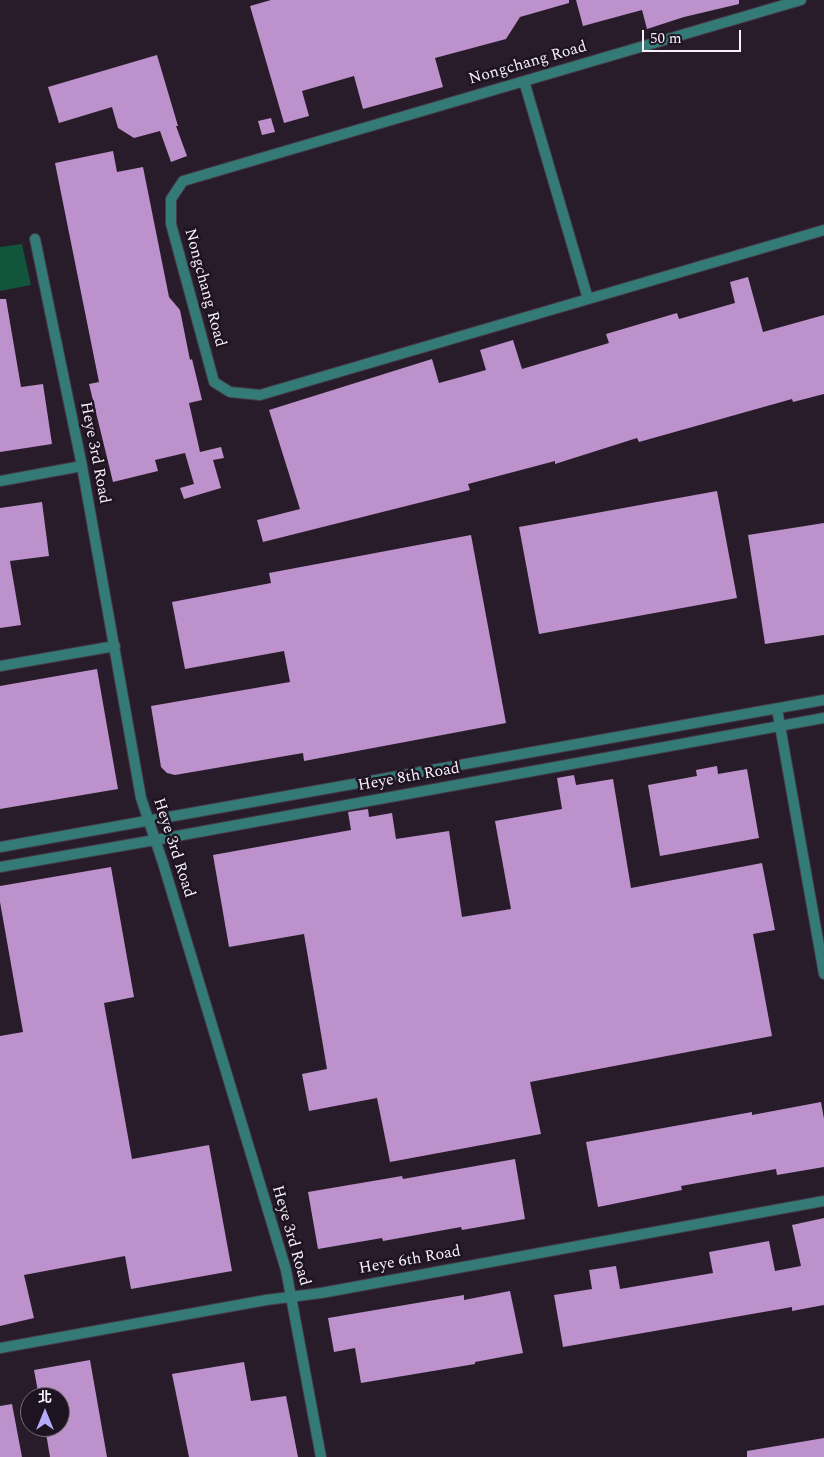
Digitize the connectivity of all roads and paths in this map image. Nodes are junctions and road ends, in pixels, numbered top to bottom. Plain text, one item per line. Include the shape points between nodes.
1 (801, 0) edge
2 (524, 81) junction
3 (824, 230) edge
4 (35, 239) dead end
5 (588, 299) junction
6 (82, 466) junction
7 (0, 481) edge
8 (115, 646) junction
9 (0, 666) edge
10 (824, 700) edge
11 (777, 709) junction
12 (824, 718) edge
13 (780, 725) junction
14 (148, 820) junction
15 (155, 840) junction
16 (0, 848) edge
17 (0, 867) edge
18 (824, 974) edge
19 (824, 1201) edge
20 (291, 1297) junction
21 (0, 1348) edge
22 (321, 1457) edge

1 - 2 street, Nongchang Road
2 - 5 street
2 - 5 street, Nongchang Road via 183,181 171,199 171,224 214,382 230,392 260,395
3 - 5 street, Nongchang Road
4 - 6 street, Heye 3rd Road
6 - 7 street
6 - 8 street, Heye 3rd Road
8 - 9 street
8 - 14 street, Heye 3rd Road via 141,798
10 - 11 street, Heye 8th Road
11 - 13 street
11 - 14 street, Heye 8th Road
12 - 13 street, Heye 8th Road
13 - 15 street, Heye 8th Road
13 - 18 street
14 - 15 street, Heye 3rd Road
14 - 16 street, Heye 8th Road
15 - 17 street, Heye 8th Road
15 - 20 street, Heye 3rd Road via 286,1270
19 - 20 street, Heye 6th Road
20 - 21 street, Heye 6th Road
20 - 22 street, Heye 3rd Road

